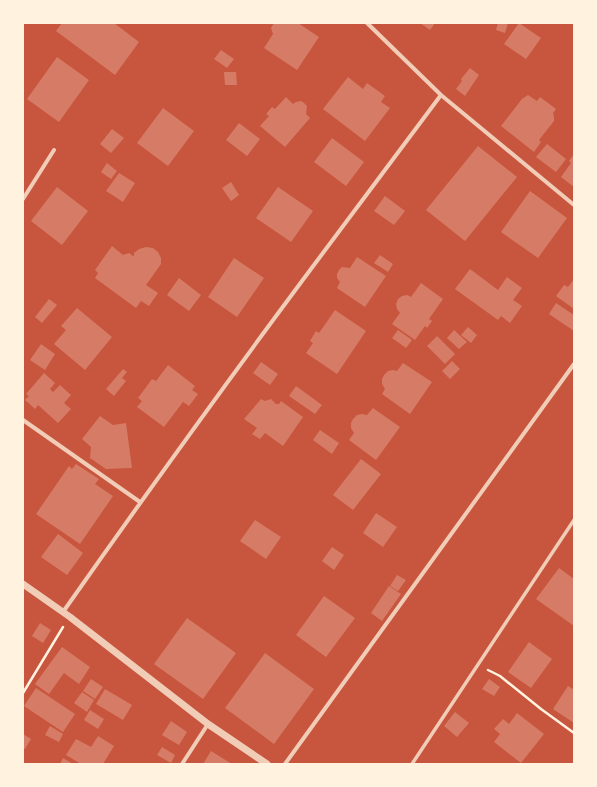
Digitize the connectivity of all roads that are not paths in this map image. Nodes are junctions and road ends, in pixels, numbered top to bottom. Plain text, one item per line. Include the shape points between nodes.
1 (367, 23) edge
2 (441, 95) junction
3 (54, 150) dead end
4 (23, 199) edge
5 (574, 205) edge
6 (574, 364) edge
7 (23, 420) edge
8 (140, 502) junction
9 (574, 520) edge
10 (23, 584) edge
11 (63, 612) junction
12 (208, 724) junction
13 (182, 764) edge
14 (267, 764) edge
15 (285, 764) edge
16 (412, 764) edge

1 - 2 street
2 - 5 street
2 - 8 street
3 - 4 street
6 - 15 street
7 - 8 street
8 - 11 street
9 - 16 street
10 - 11 street
11 - 12 street
12 - 13 street
12 - 14 street

